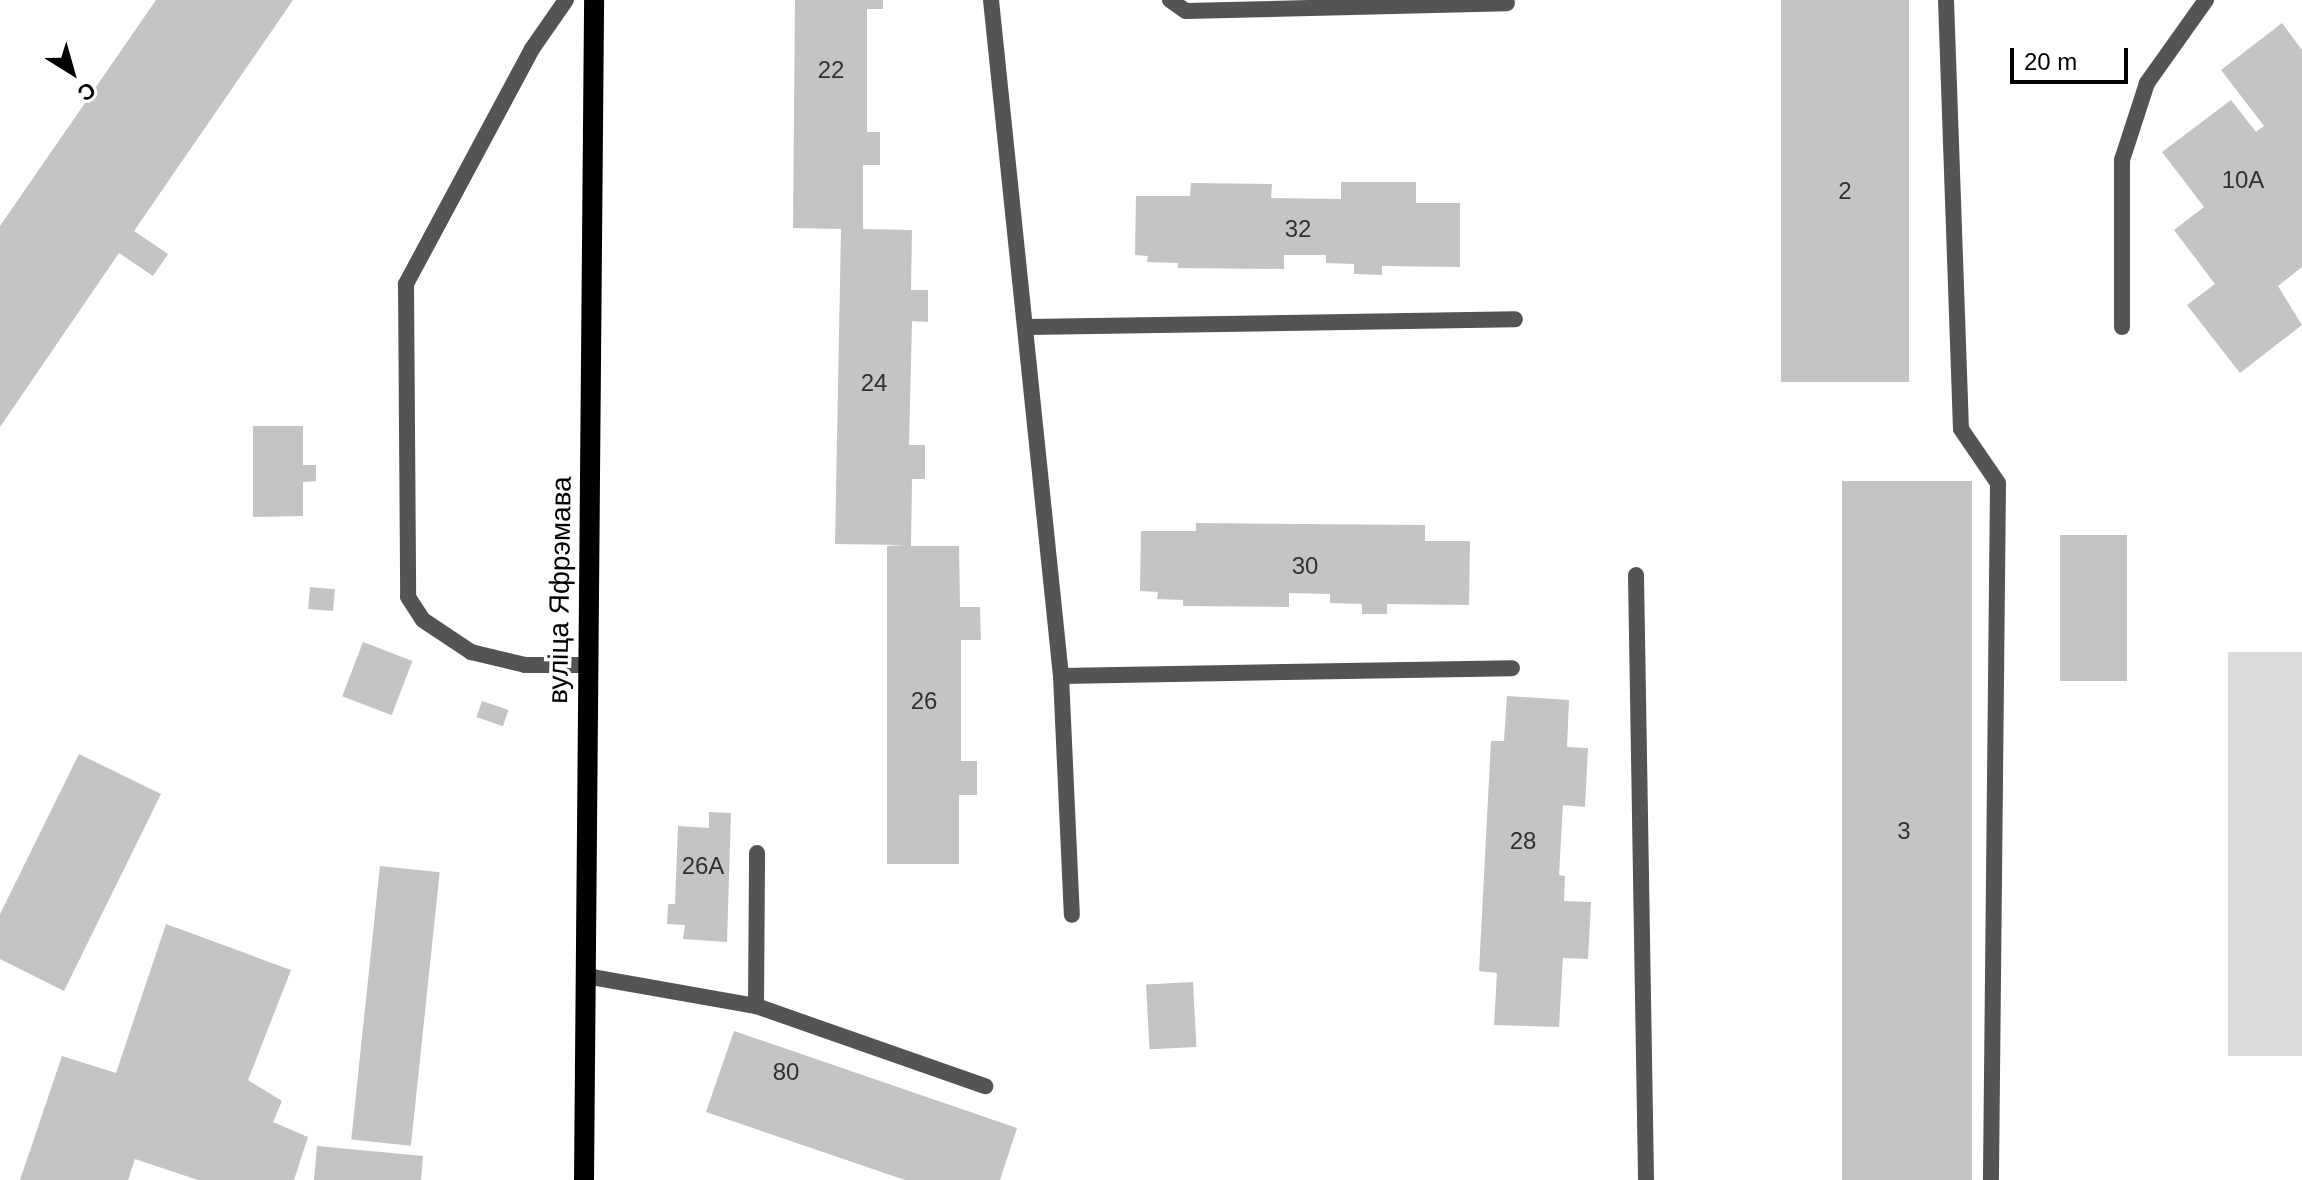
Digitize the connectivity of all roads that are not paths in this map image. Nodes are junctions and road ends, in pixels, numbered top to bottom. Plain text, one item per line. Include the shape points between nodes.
1 (566, 0) edge
2 (594, 0) edge
3 (991, 0) edge
4 (1170, 0) edge
5 (1946, 0) edge
6 (2206, 0) edge
7 (1507, 3) dead end
8 (1515, 319) dead end
9 (1028, 327) junction
10 (2122, 327) dead end
11 (1636, 575) dead end
12 (587, 665) junction
13 (1512, 668) dead end
14 (1061, 676) junction
15 (757, 853) dead end
16 (1072, 915) dead end
17 (586, 976) junction
18 (756, 1006) junction
19 (985, 1086) dead end
20 (584, 1180) edge
21 (1646, 1180) edge
22 (1991, 1180) edge

1 - 12 lane via 532,49 406,284 408,597 423,620 471,652 525,665
2 - 12 main road, вуліца Яфрэмава
3 - 9 lane
4 - 7 lane via 1186,11
5 - 22 lane via 1961,429 1998,483
6 - 10 lane via 2147,83 2122,160
8 - 9 lane
9 - 14 lane
11 - 21 lane
12 - 17 main road, вуліца Яфрэмава
13 - 14 lane
14 - 16 lane
15 - 18 lane
17 - 18 lane
17 - 20 main road, вуліца Яфрэмава
18 - 19 lane

